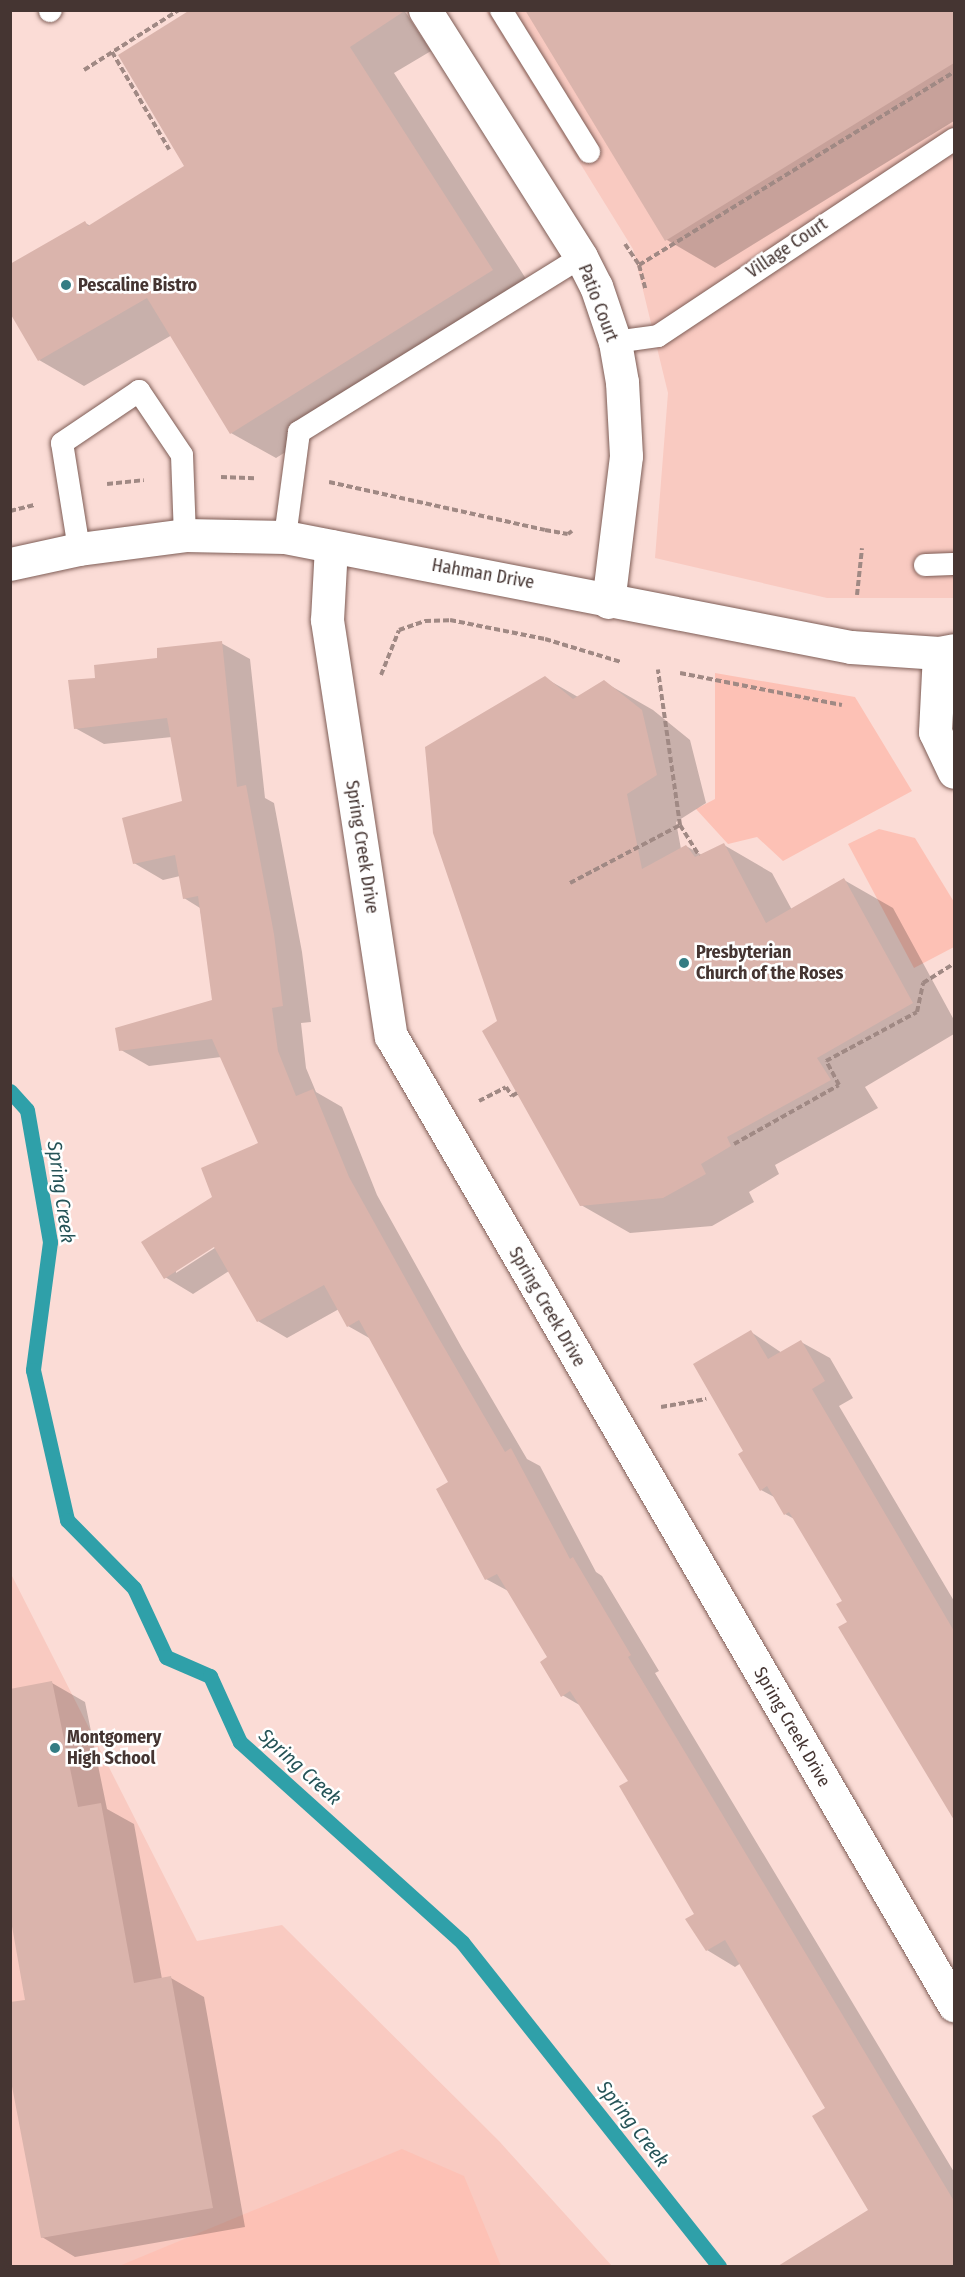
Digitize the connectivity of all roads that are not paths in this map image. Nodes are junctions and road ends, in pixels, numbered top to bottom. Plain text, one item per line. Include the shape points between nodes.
1 (425, 10) edge
2 (501, 10) edge
3 (954, 139) edge
4 (589, 152) dead end
5 (581, 257) junction
6 (615, 342) junction
7 (185, 535) junction
8 (285, 537) junction
9 (332, 546) junction
10 (79, 549) junction
11 (10, 564) edge
12 (954, 564) edge
13 (925, 565) dead end
14 (608, 602) junction
15 (947, 651) edge
16 (954, 772) edge
17 (954, 2005) edge

1 - 5 street, Patio Court
2 - 4 lane
3 - 6 lane, Village Court via 658,336
5 - 6 street, Patio Court via 596,286
5 - 8 lane via 299,432
6 - 14 street, Patio Court via 622,382 626,456
7 - 8 street, Hahman Drive
7 - 10 street, Hahman Drive
7 - 10 lane via 182,455 139,391 62,443
8 - 9 street, Hahman Drive
9 - 14 street, Hahman Drive via 557,588
9 - 17 street, Spring Creek Drive via 327,620 391,1036
10 - 11 street, Hahman Drive
12 - 13 lane
14 - 15 street, Hahman Drive via 851,647
15 - 16 street via 935,732

